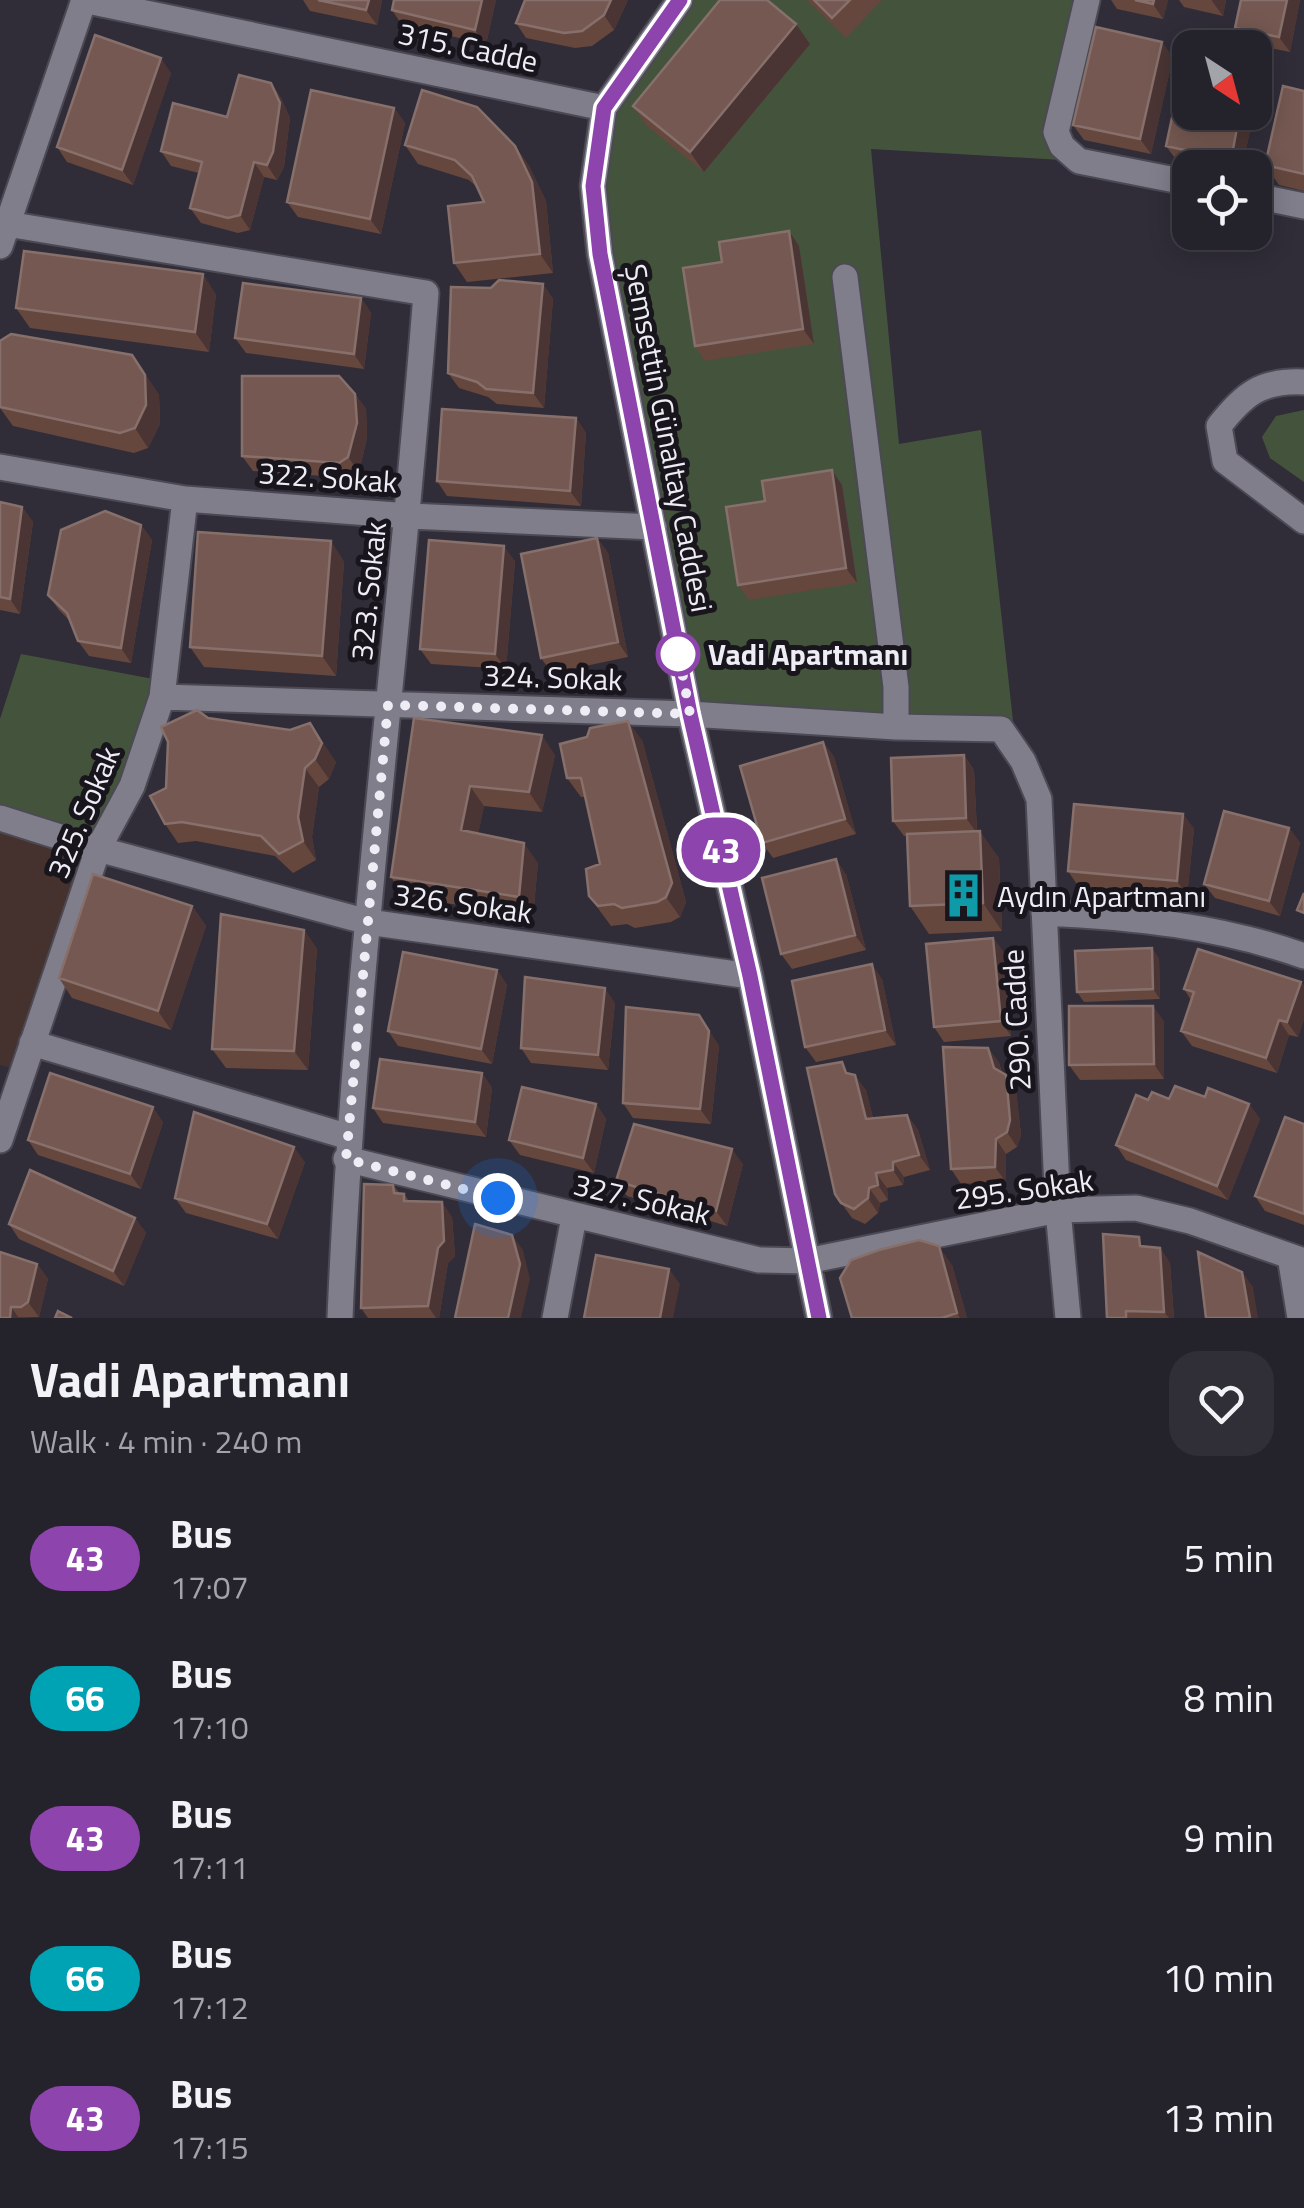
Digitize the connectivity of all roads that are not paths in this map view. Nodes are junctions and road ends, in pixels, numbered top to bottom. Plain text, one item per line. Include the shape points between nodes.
1 (84, 0) edge
2 (680, 0) edge
3 (1087, 0) edge
4 (604, 108) junction
5 (1172, 179) edge
6 (1272, 199) edge
7 (1304, 206) edge
8 (4, 235) edge
9 (846, 277) dead end
10 (1304, 382) edge
11 (0, 467) edge
12 (185, 500) junction
13 (409, 516) junction
14 (1304, 521) edge
15 (654, 527) junction
16 (162, 698) junction
17 (388, 705) junction
18 (690, 714) junction
19 (896, 726) junction
20 (1000, 729) joint
21 (0, 818) edge
22 (98, 849) junction
23 (1044, 912) junction
24 (368, 922) junction
25 (1304, 956) edge
26 (750, 976) junction
27 (32, 1044) junction
28 (0, 1140) edge
29 (348, 1148) junction
30 (1058, 1210) junction
31 (574, 1216) junction
32 (1297, 1259) edge
33 (807, 1261) junction
34 (340, 1318) edge
35 (555, 1318) edge
36 (819, 1318) edge
37 (1068, 1318) edge
38 (1300, 1318) edge

1 - 4 street, 315. Cadde
1 - 8 street
2 - 4 street, Şemsettin Günaltay Caddesi
3 - 5 street via 1056,132 1062,146 1079,161
4 - 15 street, Şemsettin Günaltay Caddesi via 593,186 600,254
6 - 7 street
8 - 13 street, 323. Sokak via 426,293
9 - 19 street
10 - 14 street via 1284,381 1243,396 1219,426 1225,461
11 - 12 street, 322. Sokak
12 - 13 street, 322. Sokak
12 - 16 street, 325. Sokak
13 - 15 street, 322. Sokak
13 - 17 street, 323. Sokak
15 - 18 street, Şemsettin Günaltay Caddesi
16 - 17 street, 324. Sokak
16 - 22 street, 325. Sokak via 132,786
17 - 18 street, 324. Sokak
17 - 24 street, 323. Sokak
18 - 19 street, 324. Sokak
18 - 26 street, Şemsettin Günaltay Caddesi
19 - 20 street, 324. Sokak
20 - 23 street, 290. Cadde via 1039,799
21 - 22 street, 326. Sokak
22 - 24 street, 326. Sokak
22 - 27 street, 325. Sokak
23 - 25 street via 1209,929
23 - 30 street, 290. Cadde
24 - 26 street, 326. Sokak
24 - 29 street, 323. Sokak
26 - 33 street, Şemsettin Günaltay Caddesi
27 - 28 street, 325. Sokak
27 - 29 street, 327. Sokak
29 - 31 street, 327. Sokak
29 - 34 street, 323. Sokak
30 - 32 street, 295. Sokak via 1136,1208
30 - 33 street, 295. Sokak
30 - 37 street, 290. Cadde
31 - 33 street, 327. Sokak via 759,1260
31 - 35 street
32 - 38 street
33 - 36 street, Şemsettin Günaltay Caddesi

